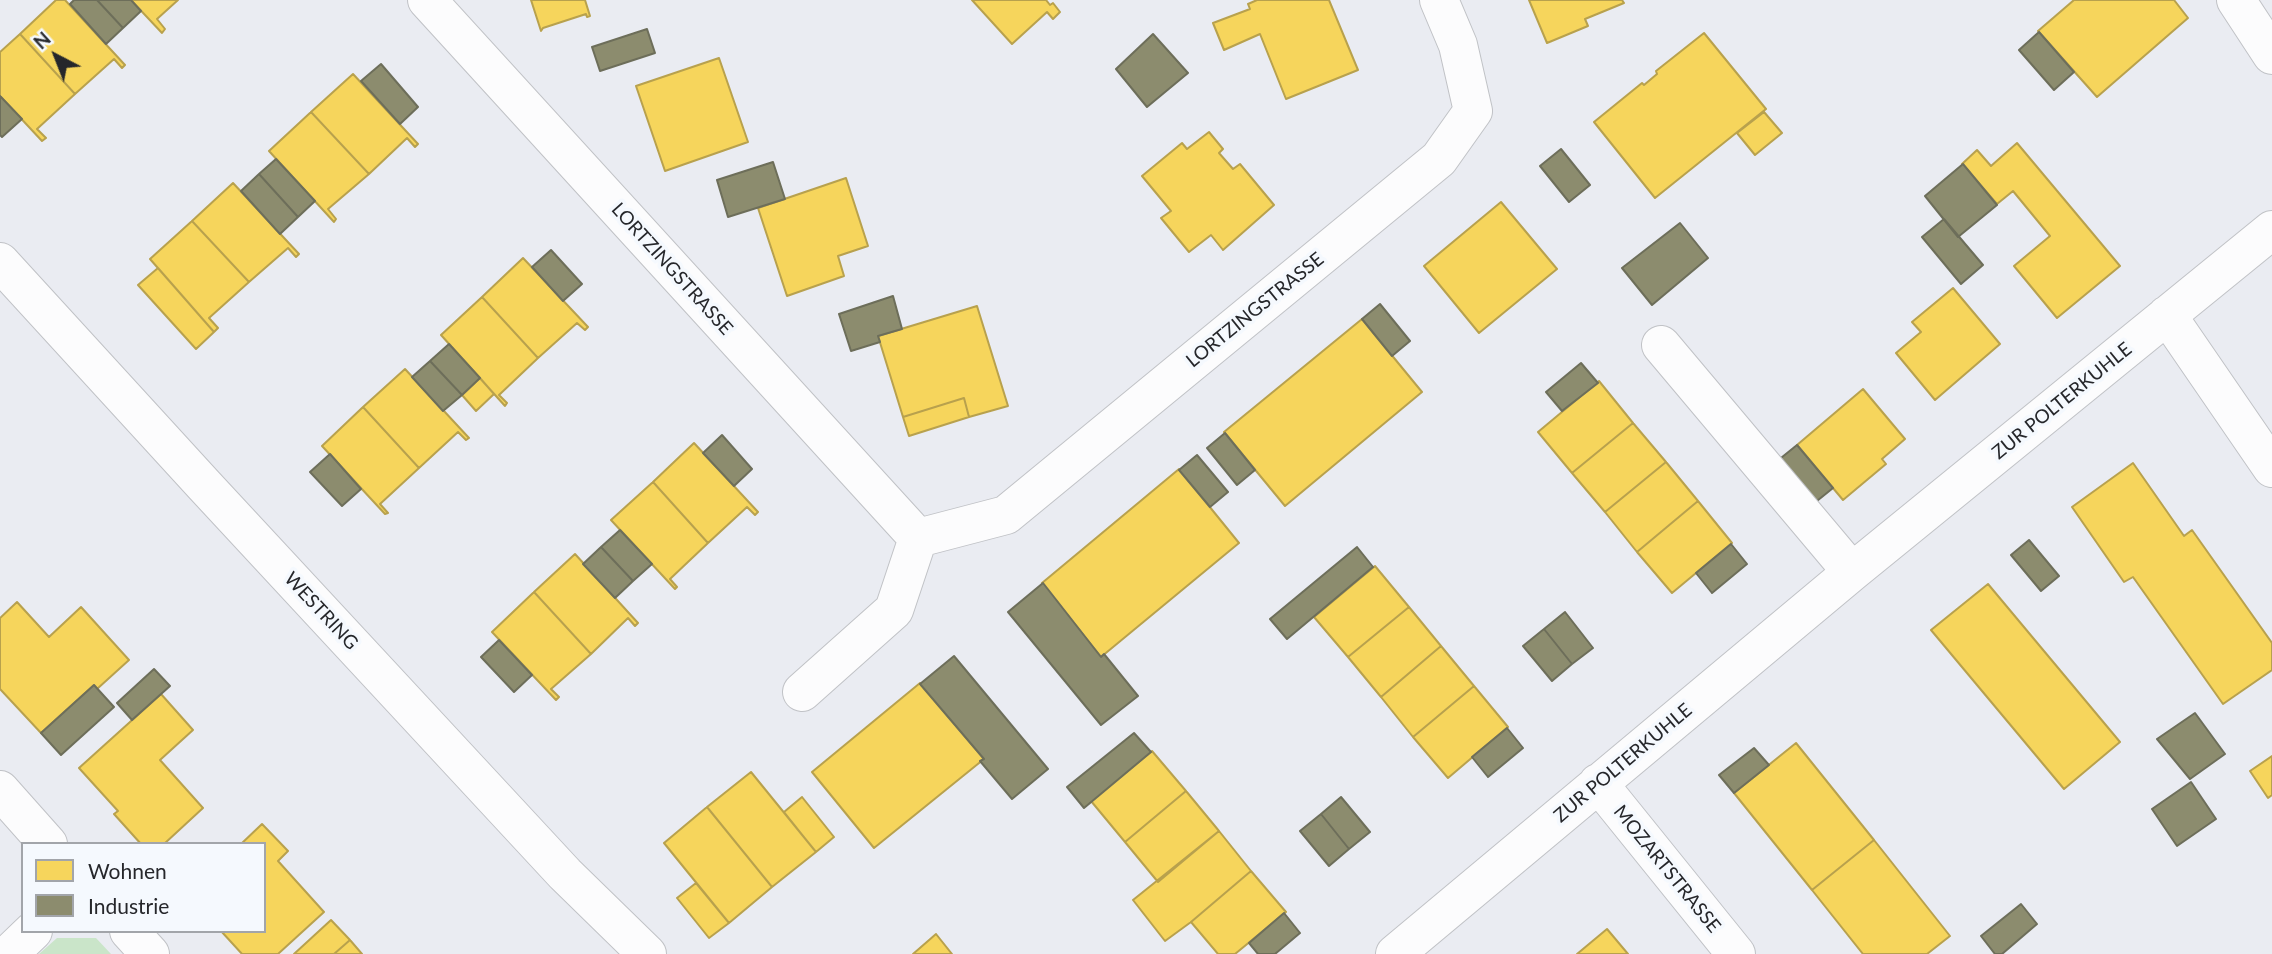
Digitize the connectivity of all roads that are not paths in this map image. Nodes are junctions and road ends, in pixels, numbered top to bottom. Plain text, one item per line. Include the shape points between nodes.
1 (427, 0) edge
2 (1439, 0) edge
3 (2236, 0) edge
4 (2272, 55) edge
5 (2272, 230) edge
6 (0, 262) edge
7 (2168, 315) junction
8 (1661, 345) dead end
9 (2272, 468) edge
10 (918, 538) junction
11 (1852, 572) junction
12 (803, 692) dead end
13 (1598, 783) junction
14 (0, 790) edge
15 (46, 842) edge
16 (31, 933) edge
17 (131, 933) edge
18 (9, 954) edge
19 (150, 954) edge
20 (647, 954) edge
21 (1395, 954) edge
22 (1736, 954) edge

1 - 10 street, LORTZINGSTRASSE
2 - 10 street, LORTZINGSTRASSE via 1458,45 1473,111 1439,159 1006,515
3 - 4 street
5 - 7 street, ZUR POLTERKUHLE
6 - 20 street, WESTRING via 565,874
7 - 9 street
7 - 11 street, ZUR POLTERKUHLE
8 - 11 street
10 - 12 street via 894,610
11 - 13 street, ZUR POLTERKUHLE
13 - 21 street, ZUR POLTERKUHLE
13 - 22 street, MOZARTSTRASSE
14 - 15 street
16 - 18 street
17 - 19 street

